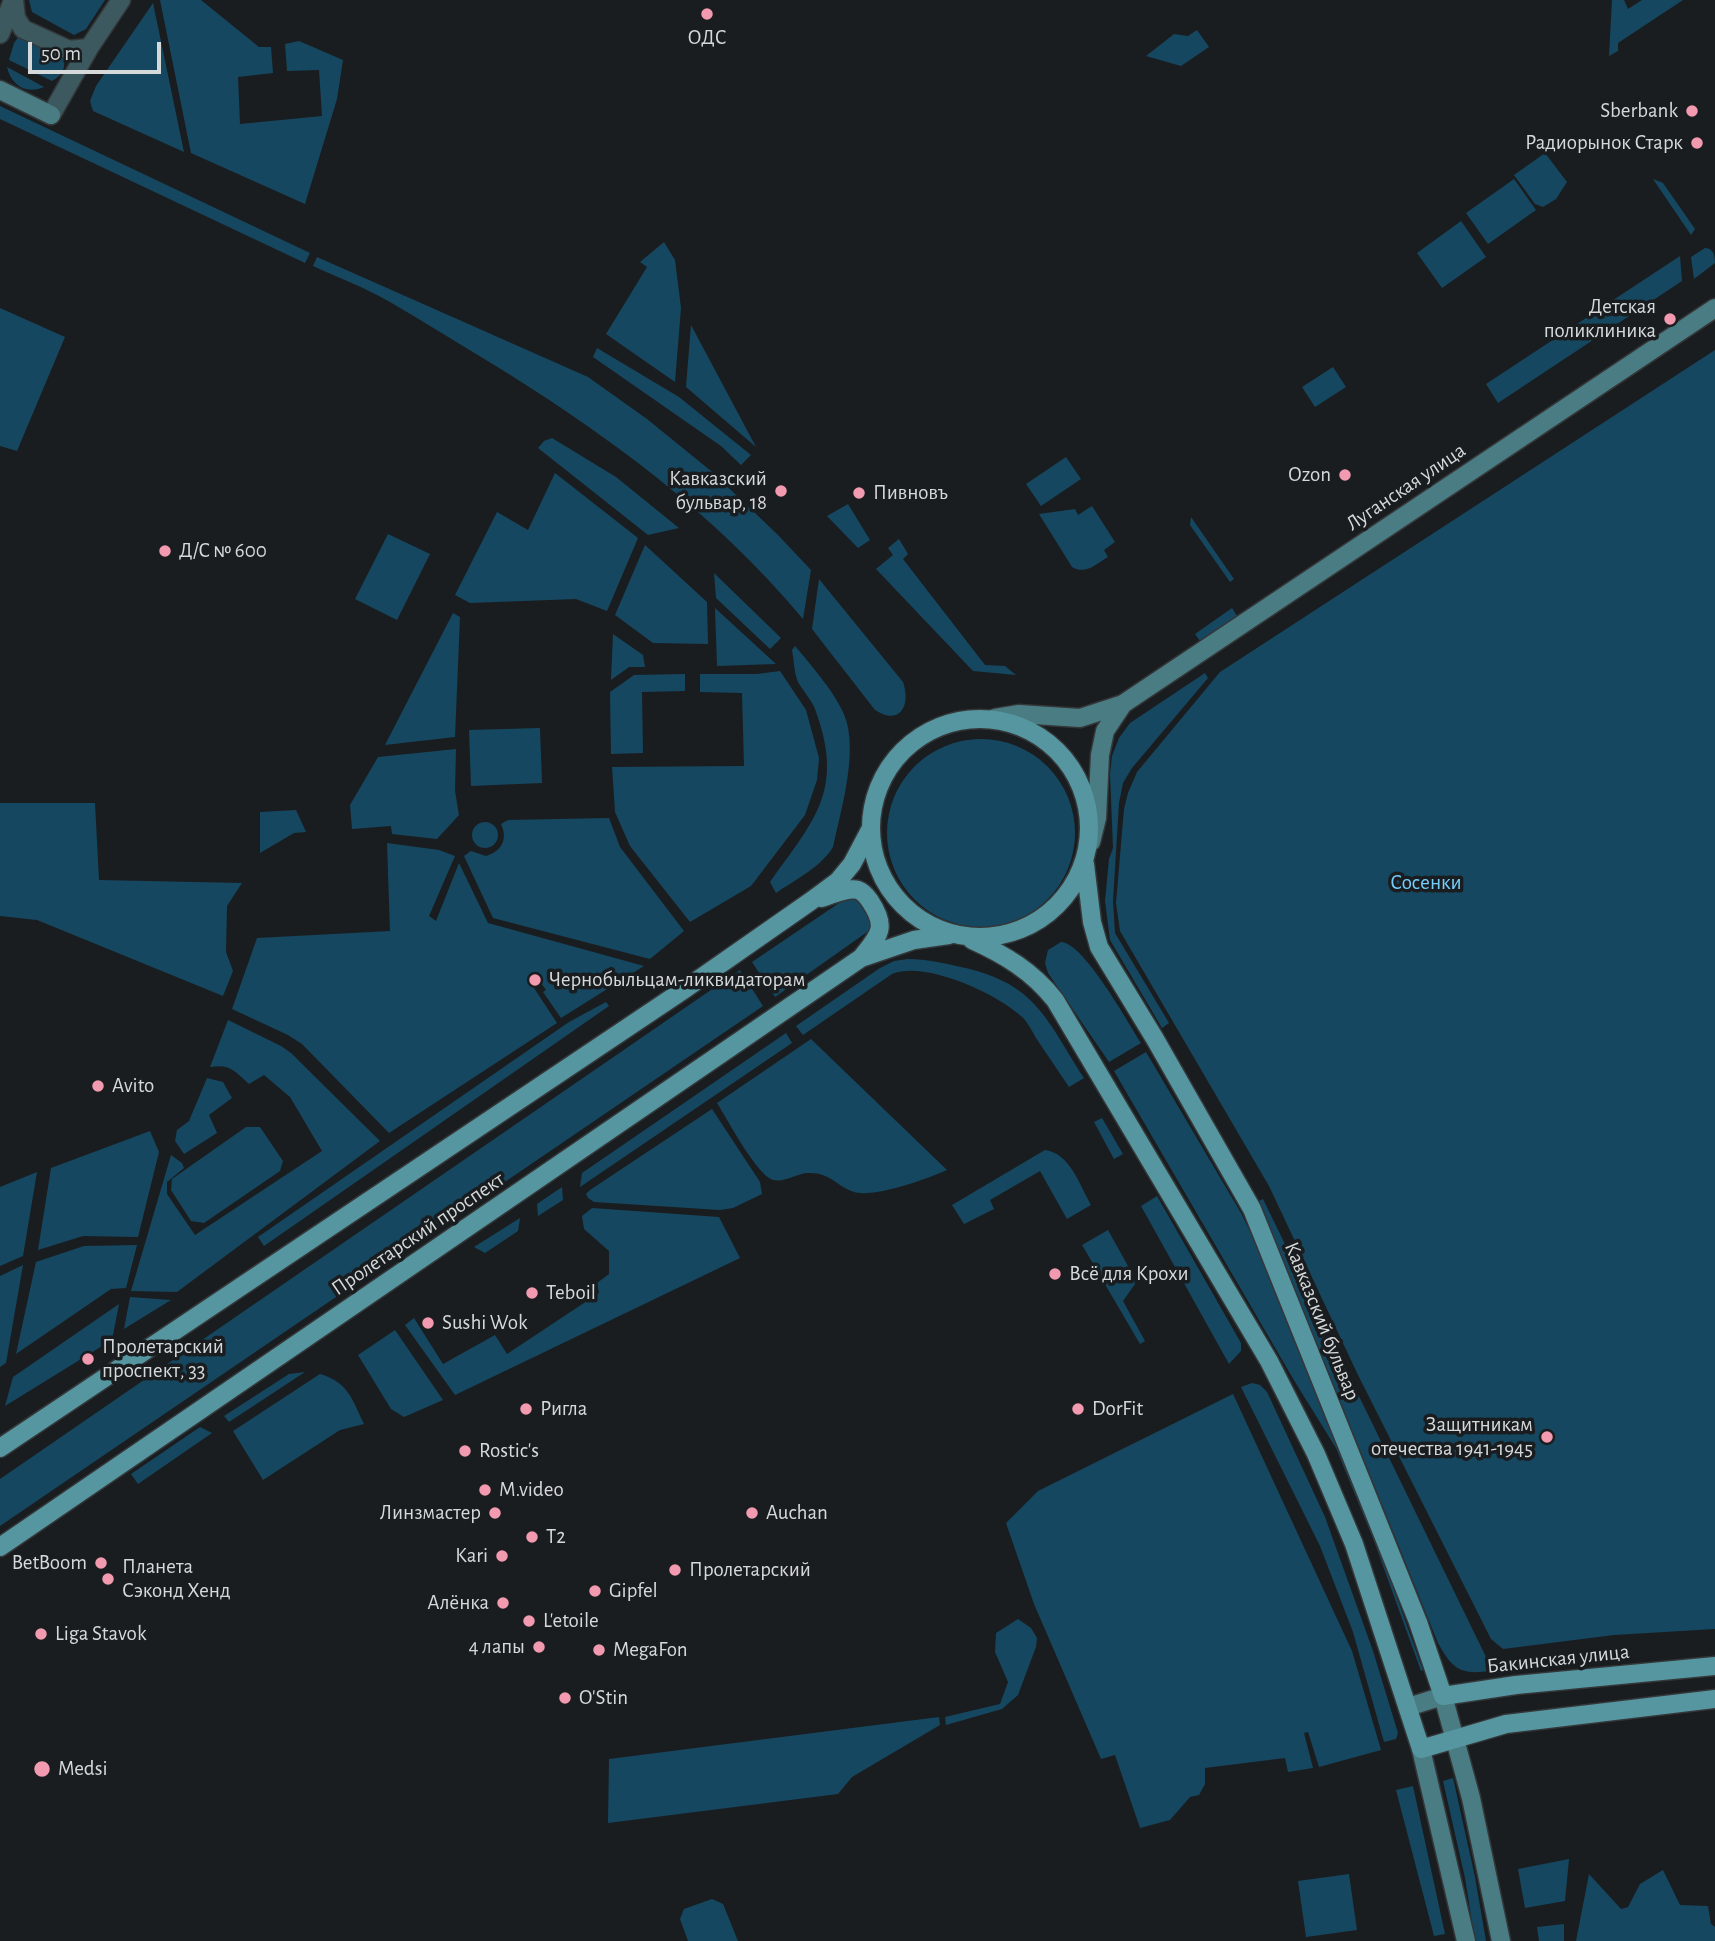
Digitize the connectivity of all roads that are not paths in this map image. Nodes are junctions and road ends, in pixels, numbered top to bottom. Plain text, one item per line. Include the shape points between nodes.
1 (13, 0) edge
2 (121, 0) edge
3 (0, 34) edge
4 (89, 48) junction
5 (0, 90) edge
6 (51, 115) joint
7 (1715, 308) edge
8 (1123, 704) junction
9 (996, 718) junction
10 (872, 828) junction
11 (1091, 842) junction
12 (1085, 864) junction
13 (811, 901) junction
14 (948, 935) junction
15 (972, 940) junction
16 (861, 958) junction
17 (0, 1448) edge
18 (0, 1547) edge
19 (1715, 1666) edge
20 (1443, 1696) junction
21 (1715, 1699) edge
22 (1408, 1707) junction
23 (1456, 1739) junction
24 (1421, 1749) junction
25 (1466, 1941) edge
26 (1501, 1941) edge

1 - 3 street
1 - 4 street via 23,29 69,50
2 - 4 street
4 - 6 street
5 - 6 main road
7 - 8 main road, Луганская улица
8 - 9 main road, Луганская улица via 1080,718
8 - 11 main road, Луганская улица via 1105,731
9 - 10 main road via 950,722 914,738 874,793
9 - 11 main road via 1034,734 1065,767 1080,795
10 - 13 main road, Пролетарский проспект via 838,881
10 - 14 main road via 882,866 898,898
11 - 12 main road
12 - 15 main road via 1061,903 1035,922 998,937
12 - 20 main road, Кавказский бульвар via 1091,922 1099,947 1252,1209 1418,1622
13 - 16 main road, Пролетарский проспект via 848,891 864,893 880,917 880,926
13 - 17 main road, Пролетарский проспект
14 - 15 main road
14 - 16 main road, Пролетарский проспект via 914,940
15 - 22 main road via 1007,956 1055,1000 1269,1361 1354,1544
16 - 18 main road, Пролетарский проспект
19 - 20 main road, Бакинская улица
20 - 22 main road, Бакинская улица
20 - 23 main road, Кавказский бульвар
21 - 23 main road via 1506,1724
22 - 24 main road
23 - 24 main road
23 - 26 main road, Кавказский бульвар
24 - 25 main road

